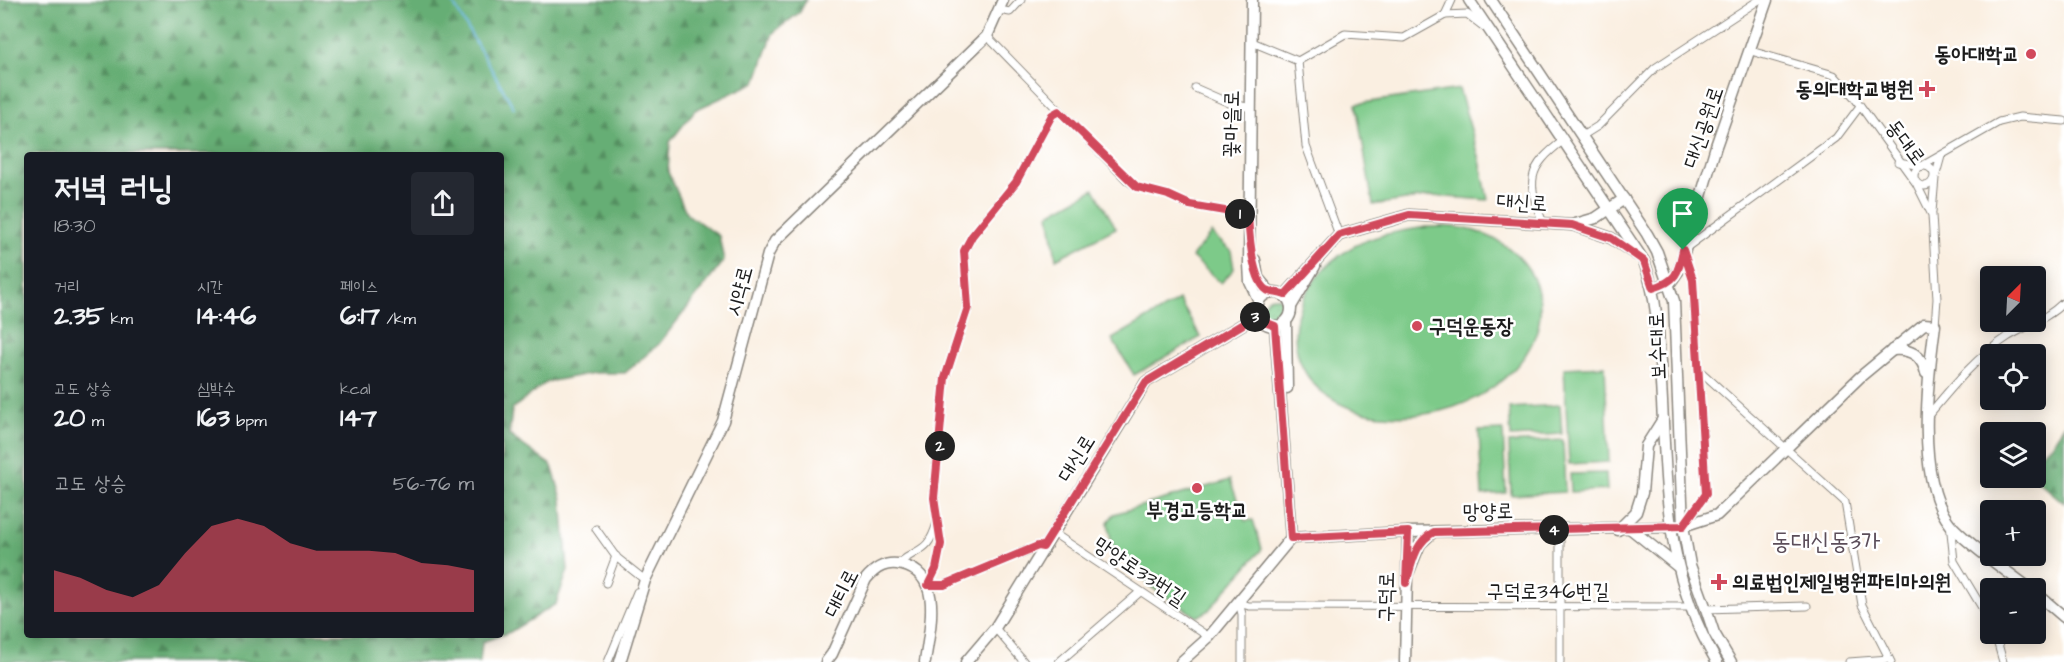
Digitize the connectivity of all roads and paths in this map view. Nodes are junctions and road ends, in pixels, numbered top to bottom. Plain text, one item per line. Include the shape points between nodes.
1 (1021, 0) edge
2 (1252, 0) edge
3 (1452, 0) edge
4 (1469, 0) edge
5 (1491, 0) edge
6 (1759, 0) edge
7 (1767, 0) edge
8 (1001, 5) edge
9 (1445, 15) junction
10 (1491, 30) junction
11 (987, 36) junction
12 (1252, 42) junction
13 (1751, 51) junction
14 (1298, 61) junction
15 (1194, 88) dead end
16 (1860, 106) junction
17 (1251, 108) junction
18 (1059, 111) junction
19 (2064, 121) edge
20 (1582, 136) junction
21 (1564, 140) junction
22 (1941, 156) junction
23 (1898, 162) junction
24 (1922, 166) junction
25 (1935, 178) junction
26 (1916, 183) junction
27 (1624, 198) junction
28 (1610, 209) junction
29 (1932, 214) junction
30 (1248, 215) junction
31 (1542, 223) junction
32 (1572, 225) junction
33 (1339, 235) junction
34 (1251, 248) junction
35 (1683, 250) junction
36 (1317, 260) junction
37 (1644, 261) junction
38 (1670, 283) junction
39 (1653, 288) junction
40 (1270, 292) junction
41 (1285, 295) junction
42 (1259, 300) junction
43 (2064, 302) edge
44 (1292, 305) junction
45 (1258, 315) junction
46 (1286, 322) junction
47 (1935, 325) junction
48 (1275, 326) junction
49 (1892, 350) junction
50 (1698, 369) junction
51 (1926, 383) junction
52 (1663, 419) junction
53 (1926, 419) junction
54 (1285, 442) junction
55 (1787, 449) junction
56 (938, 518) junction
57 (1950, 523) junction
58 (1683, 526) junction
59 (1669, 527) junction
60 (596, 529) dead end
61 (1631, 529) junction
62 (1560, 530) junction
63 (1618, 530) junction
64 (1052, 532) junction
65 (1408, 532) junction
66 (1434, 532) junction
67 (1291, 538) junction
68 (1043, 547) junction
69 (616, 556) junction
70 (898, 564) junction
71 (1677, 566) junction
72 (2017, 578) edge
73 (643, 579) junction
74 (606, 583) dead end
75 (1406, 583) junction
76 (928, 585) junction
77 (1140, 591) junction
78 (2046, 602) edge
79 (1239, 603) junction
80 (1980, 604) edge
81 (1807, 606) dead end
82 (1560, 607) junction
83 (1691, 607) junction
84 (1405, 608) junction
85 (1706, 609) junction
86 (2064, 617) edge
87 (995, 628) junction
88 (1209, 637) junction
89 (1998, 644) edge
90 (1890, 661) edge
91 (608, 662) edge
92 (620, 662) edge
93 (826, 662) edge
94 (925, 662) edge
95 (966, 662) edge
96 (1024, 662) edge
97 (1059, 662) edge
98 (1181, 662) edge
99 (1242, 662) edge
100 (1405, 662) edge
101 (1560, 662) edge
102 (1717, 662) edge
103 (1731, 662) edge
104 (1850, 662) edge
105 (2003, 662) edge

1 - 8 street via 1010,12
2 - 12 main road, 꽃마을로
3 - 9 street
4 - 10 main road, 보수대로
5 - 20 main road, 보수대로
6 - 20 street via 1655,68 1598,126
7 - 13 main road, 대신공원로
8 - 11 main road, 시약로
9 - 10 street via 1467,14
9 - 14 street via 1404,38 1345,34
10 - 21 main road, 보수대로
11 - 18 street
11 - 73 main road, 시약로 via 775,241 768,254 723,422
12 - 14 street
12 - 17 main road, 꽃마을로
13 - 16 street, 동대로 via 1834,75
13 - 35 main road, 대신공원로
14 - 33 street via 1306,146
15 - 17 street
16 - 23 street, 동대로
16 - 35 street via 1836,138
17 - 30 main road, 꽃마을로
18 - 30 street via 1137,187 1190,205
18 - 56 street via 1052,115 1016,182 964,251 968,307 945,378 934,498
19 - 22 street via 2020,117 1999,122
20 - 27 main road, 보수대로
21 - 28 main road, 보수대로
21 - 31 street via 1537,166 1531,183
22 - 24 street
22 - 25 street
23 - 24 street
23 - 26 street, 동대로
24 - 25 street via 1932,169
24 - 26 street via 1914,172
25 - 26 street via 1924,187
25 - 29 street
26 - 29 street, 동대로
27 - 28 main road, 대신로
27 - 38 main road, 보수대로 via 1657,252
28 - 32 main road, 대신로
28 - 37 main road, 보수대로
29 - 47 street, 동대로
30 - 34 main road, 꽃마을로
31 - 32 main road, 대신로
31 - 33 main road, 대신로 via 1409,215
32 - 37 main road via 1611,238
33 - 36 main road
34 - 40 main road, 꽃마을로 via 1258,278
34 - 42 main road, 꽃마을로 via 1250,282
35 - 38 main road, 대신공원로 via 1679,270
35 - 50 street via 1693,280
36 - 41 main road
36 - 44 main road
37 - 39 main road, 보수대로
38 - 39 main road
38 - 58 main road, 보수대로 via 1674,301
39 - 52 main road, 보수대로
40 - 41 main road
40 - 42 main road
41 - 44 main road
42 - 45 main road, 꽃마을로
43 - 53 street via 2054,312 2008,337 1967,370
44 - 46 main road
45 - 48 main road
45 - 64 main road, 대신로 via 1146,382
46 - 48 main road
46 - 54 main road
47 - 49 main road, 망양로 via 1924,324
47 - 51 main road
48 - 54 main road via 1280,420
49 - 51 main road via 1909,350 1918,357 1925,369
49 - 55 main road, 망양로
50 - 55 street, 보수대로
50 - 58 street via 1706,494
51 - 53 main road
52 - 59 main road, 보수대로
52 - 63 main road via 1646,446 1642,493 1636,512
53 - 57 main road via 1936,492
54 - 67 main road
55 - 58 main road, 망양로 via 1717,515
55 - 90 street, 보수대로 via 1845,502 1862,605
56 - 70 street via 928,545
56 - 76 street via 941,544
57 - 72 main road
57 - 80 street via 1954,561
58 - 59 main road, 망양로
58 - 85 main road, 보수대로 via 1690,565
59 - 61 main road, 망양로
59 - 71 main road, 보수대로
60 - 69 street
61 - 63 main road, 망양로
61 - 71 main road
62 - 63 main road, 망양로
62 - 66 main road, 망양로
62 - 82 street
64 - 68 main road, 대신로
64 - 77 street, 망양로33번길
65 - 66 main road, 망양로
65 - 67 main road, 망양로
65 - 75 main road, 구덕로
66 - 75 main road via 1416,550
67 - 79 main road
68 - 76 street via 944,585
68 - 87 main road, 대신로
69 - 73 street
69 - 74 street
70 - 76 main road via 918,571
70 - 93 main road, 대티로 via 882,566 866,579
71 - 83 main road, 보수대로
73 - 91 street
73 - 92 main road, 시약로
75 - 84 main road, 구덕로
76 - 94 main road via 931,607
77 - 88 street, 망양로33번길
77 - 97 street
78 - 86 main road
79 - 84 street, 구덕로346번길
79 - 88 main road
79 - 99 street
81 - 85 street
82 - 83 street, 구덕로346번길
82 - 84 street, 구덕로346번길
82 - 101 street
83 - 102 main road, 보수대로
84 - 100 main road, 구덕로
85 - 103 main road, 보수대로 via 1714,633
87 - 95 main road, 대신로
87 - 96 street
88 - 98 main road
89 - 105 street
90 - 104 street

